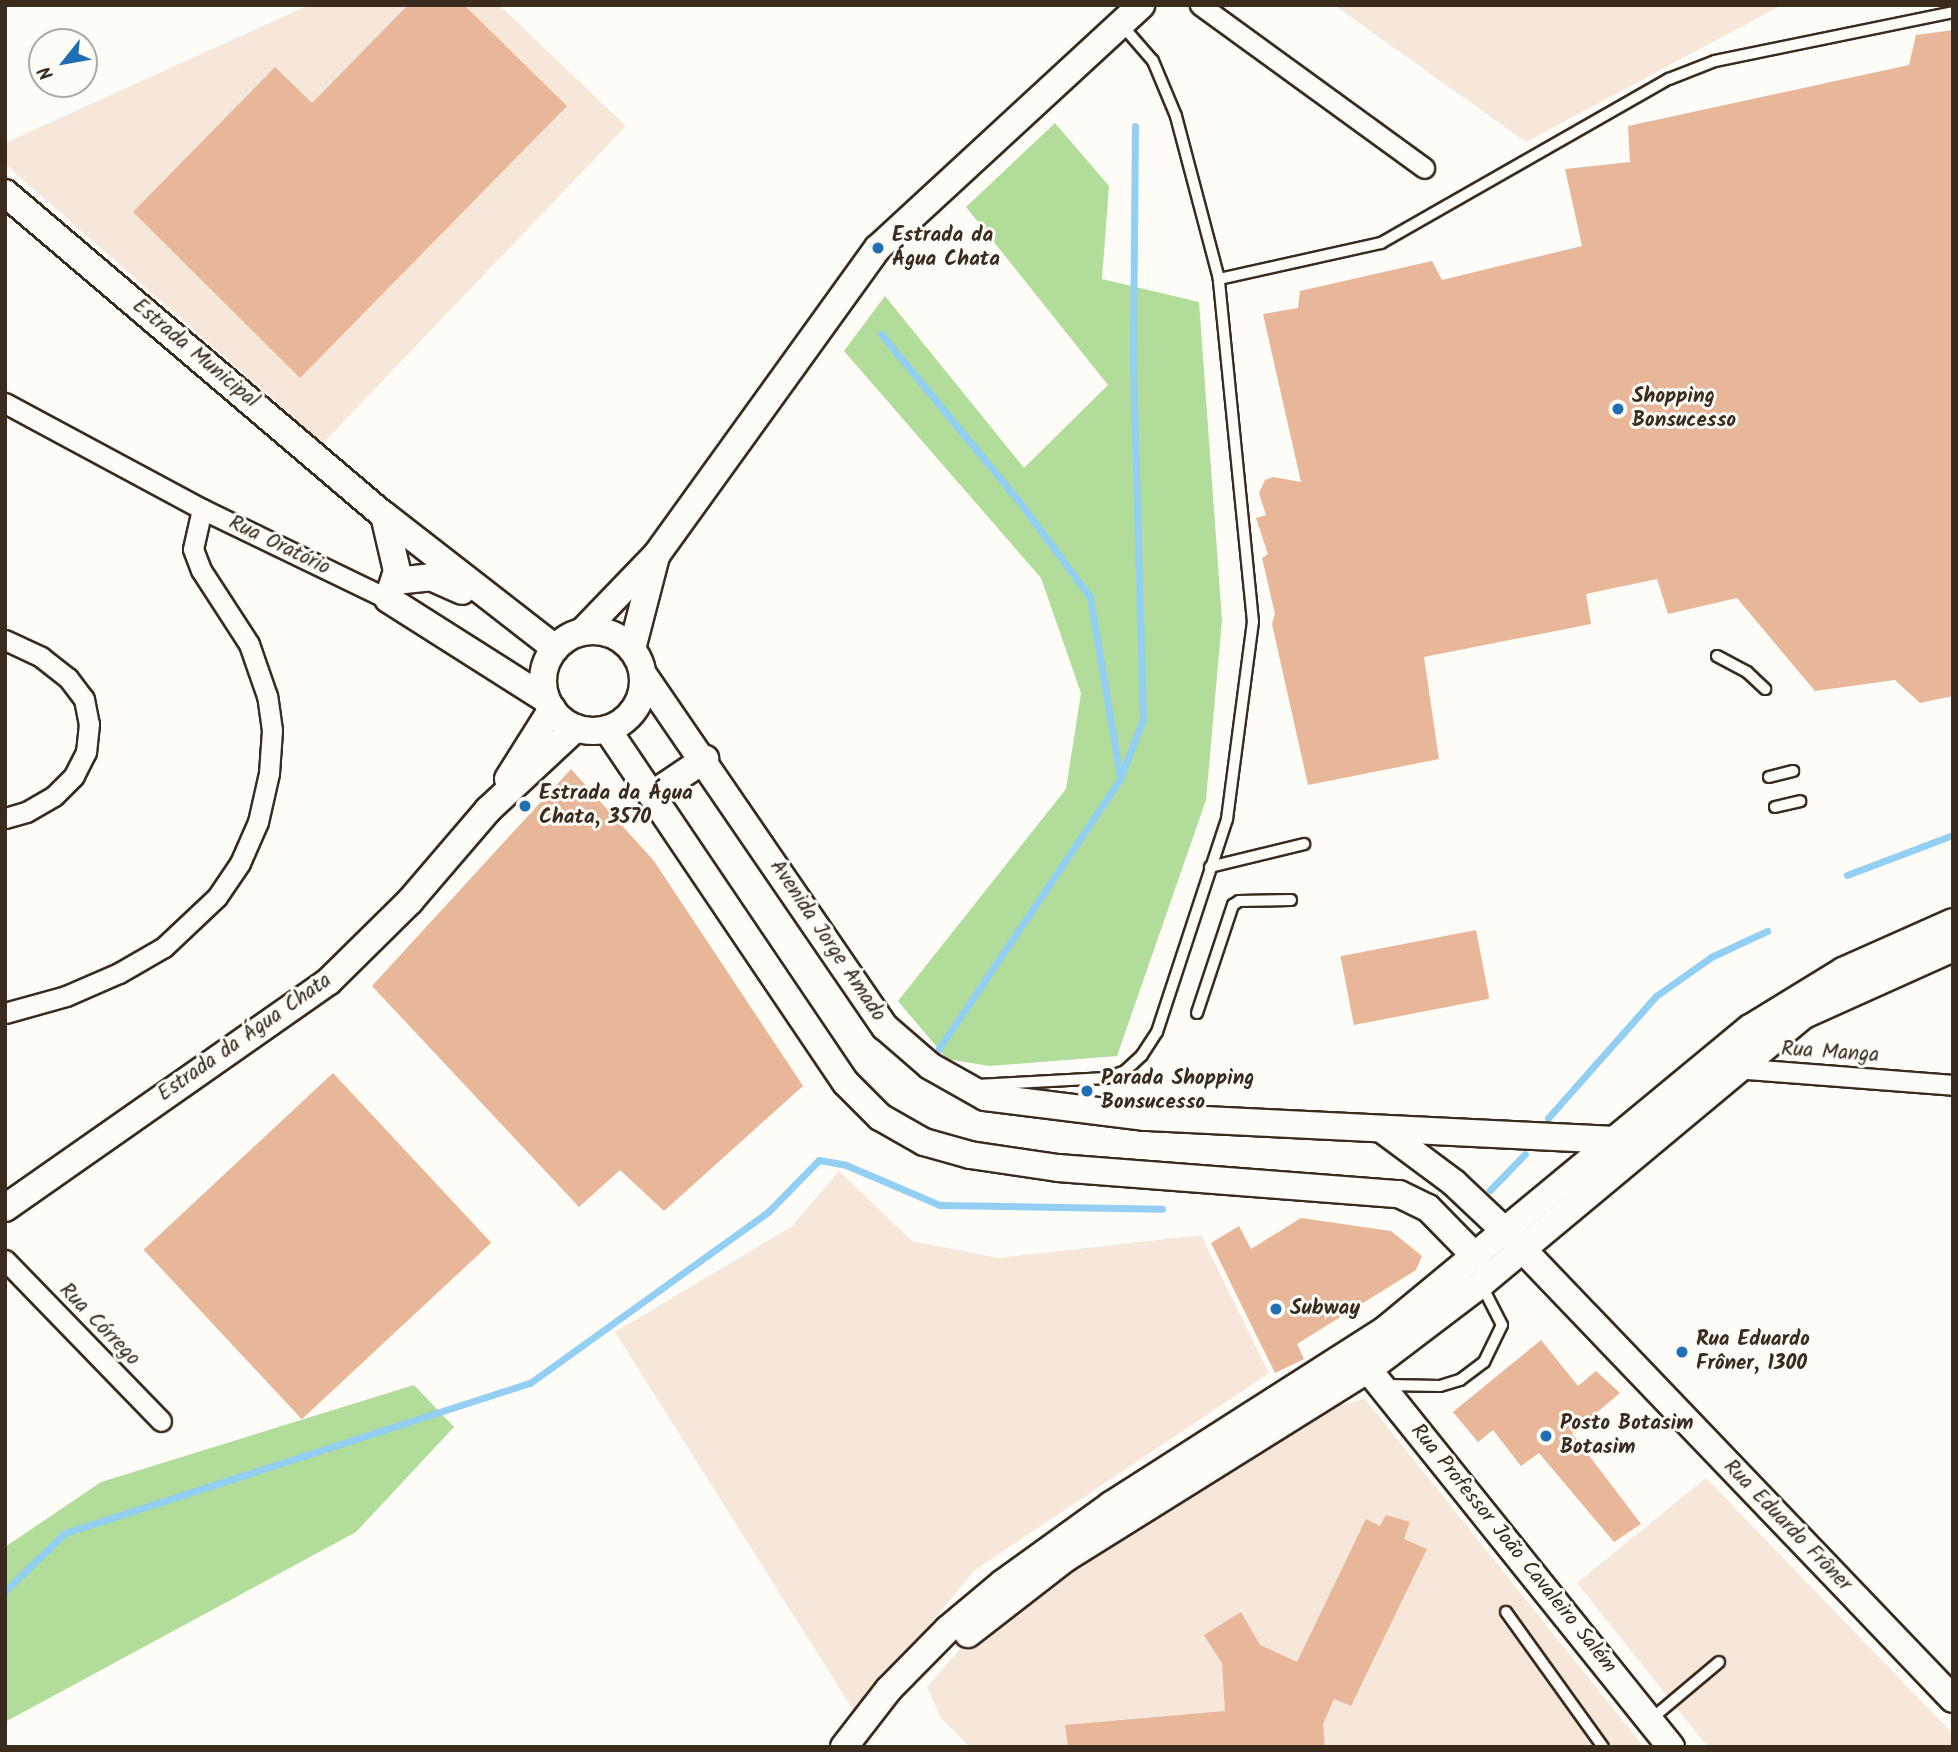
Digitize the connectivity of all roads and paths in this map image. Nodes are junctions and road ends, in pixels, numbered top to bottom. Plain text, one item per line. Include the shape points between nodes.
1 (1141, 5) edge
2 (1200, 5) edge
3 (1953, 12) edge
4 (1121, 24) junction
5 (1424, 168) dead end
6 (5, 193) edge
7 (1219, 279) junction
8 (5, 403) edge
9 (202, 509) junction
10 (384, 514) junction
11 (657, 554) junction
12 (392, 590) junction
13 (507, 614) junction
14 (582, 632) junction
15 (5, 640) edge
16 (555, 648) junction
17 (632, 649) junction
18 (1717, 656) dead end
19 (643, 674) junction
20 (1766, 689) dead end
21 (549, 705) junction
22 (576, 728) junction
23 (607, 729) junction
24 (705, 759) junction
25 (1793, 771) dead end
26 (1769, 777) dead end
27 (653, 794) junction
28 (1800, 801) dead end
29 (1775, 807) dead end
30 (488, 810) junction
31 (5, 818) edge
32 (1304, 844) dead end
33 (1210, 867) junction
34 (1291, 900) dead end
35 (1953, 922) edge
36 (1953, 948) edge
37 (5, 1013) edge
38 (1197, 1013) dead end
39 (1703, 1066) junction
40 (1739, 1069) junction
41 (1953, 1085) edge
42 (963, 1086) junction
43 (1383, 1130) junction
44 (1612, 1140) junction
45 (5, 1208) edge
46 (1514, 1241) junction
47 (5, 1261) edge
48 (1474, 1270) junction
49 (1369, 1369) junction
50 (161, 1420) dead end
51 (1506, 1612) dead end
52 (1719, 1662) dead end
53 (1953, 1699) edge
54 (1650, 1720) junction
55 (844, 1747) edge
56 (861, 1747) edge
57 (1603, 1747) edge
58 (1671, 1747) edge

1 - 4 street
2 - 5 street
3 - 7 lane via 1715,61 1669,79 1381,243
4 - 7 lane via 1153,61 1176,116
4 - 11 street via 878,248
6 - 10 street, Estrada Municipal
7 - 33 lane via 1253,622 1227,818
8 - 9 street, Rua Oratório
9 - 12 street, Rua Oratório
9 - 37 street via 193,549 201,570 249,644 267,696 272,730 269,773 258,822 240,863 217,897 164,947 77,992
10 - 12 street via 396,561
10 - 13 street, Estrada Municipal
11 - 14 street
11 - 17 street
12 - 13 street via 431,576
12 - 21 street, Rua Oratório
13 - 16 street, Estrada Municipal
14 - 16 street
14 - 17 street via 609,634
15 - 31 street via 41,657 68,678 84,699 89,724 86,752 74,776 54,796
16 - 21 street via 544,673
17 - 19 street
18 - 20 lane
19 - 23 street via 643,689 631,715
19 - 24 street, Avenida Jorge Amado
21 - 22 street
21 - 30 street, Estrada da Água Chata
22 - 23 street
22 - 30 street, Estrada da Água Chata
23 - 27 street
24 - 27 street
24 - 42 street, Avenida Jorge Amado via 885,1027 930,1066
25 - 26 lane
27 - 48 street via 846,1083 880,1117 970,1156 1058,1168 1399,1194 1428,1208
28 - 29 lane
30 - 45 street, Estrada da Água Chata via 410,901 329,981
32 - 33 lane
33 - 42 lane via 1157,1032 1125,1071 1106,1079
34 - 38 lane via 1233,905
35 - 39 street via 1806,992
36 - 40 street via 1804,1015
39 - 40 street, Rua Manga
39 - 44 street
40 - 41 street, Rua Manga
40 - 46 street
42 - 43 street, Avenida Jorge Amado via 985,1097 1146,1117
43 - 44 street, Avenida Jorge Amado
43 - 46 street via 1454,1184
44 - 46 street
46 - 48 street
46 - 53 street, Rua Eduardo Frôner
47 - 50 street, Rua Córrego
48 - 49 street
48 - 49 lane via 1502,1325 1485,1362 1460,1380 1440,1386
49 - 54 street, Rua Professor João Cavaleiro Salém
49 - 55 street via 1133,1490 1003,1583 948,1629 889,1689
49 - 56 street via 1066,1558 953,1645
51 - 57 lane
52 - 54 lane
54 - 58 street, Rua Professor João Cavaleiro Salém

